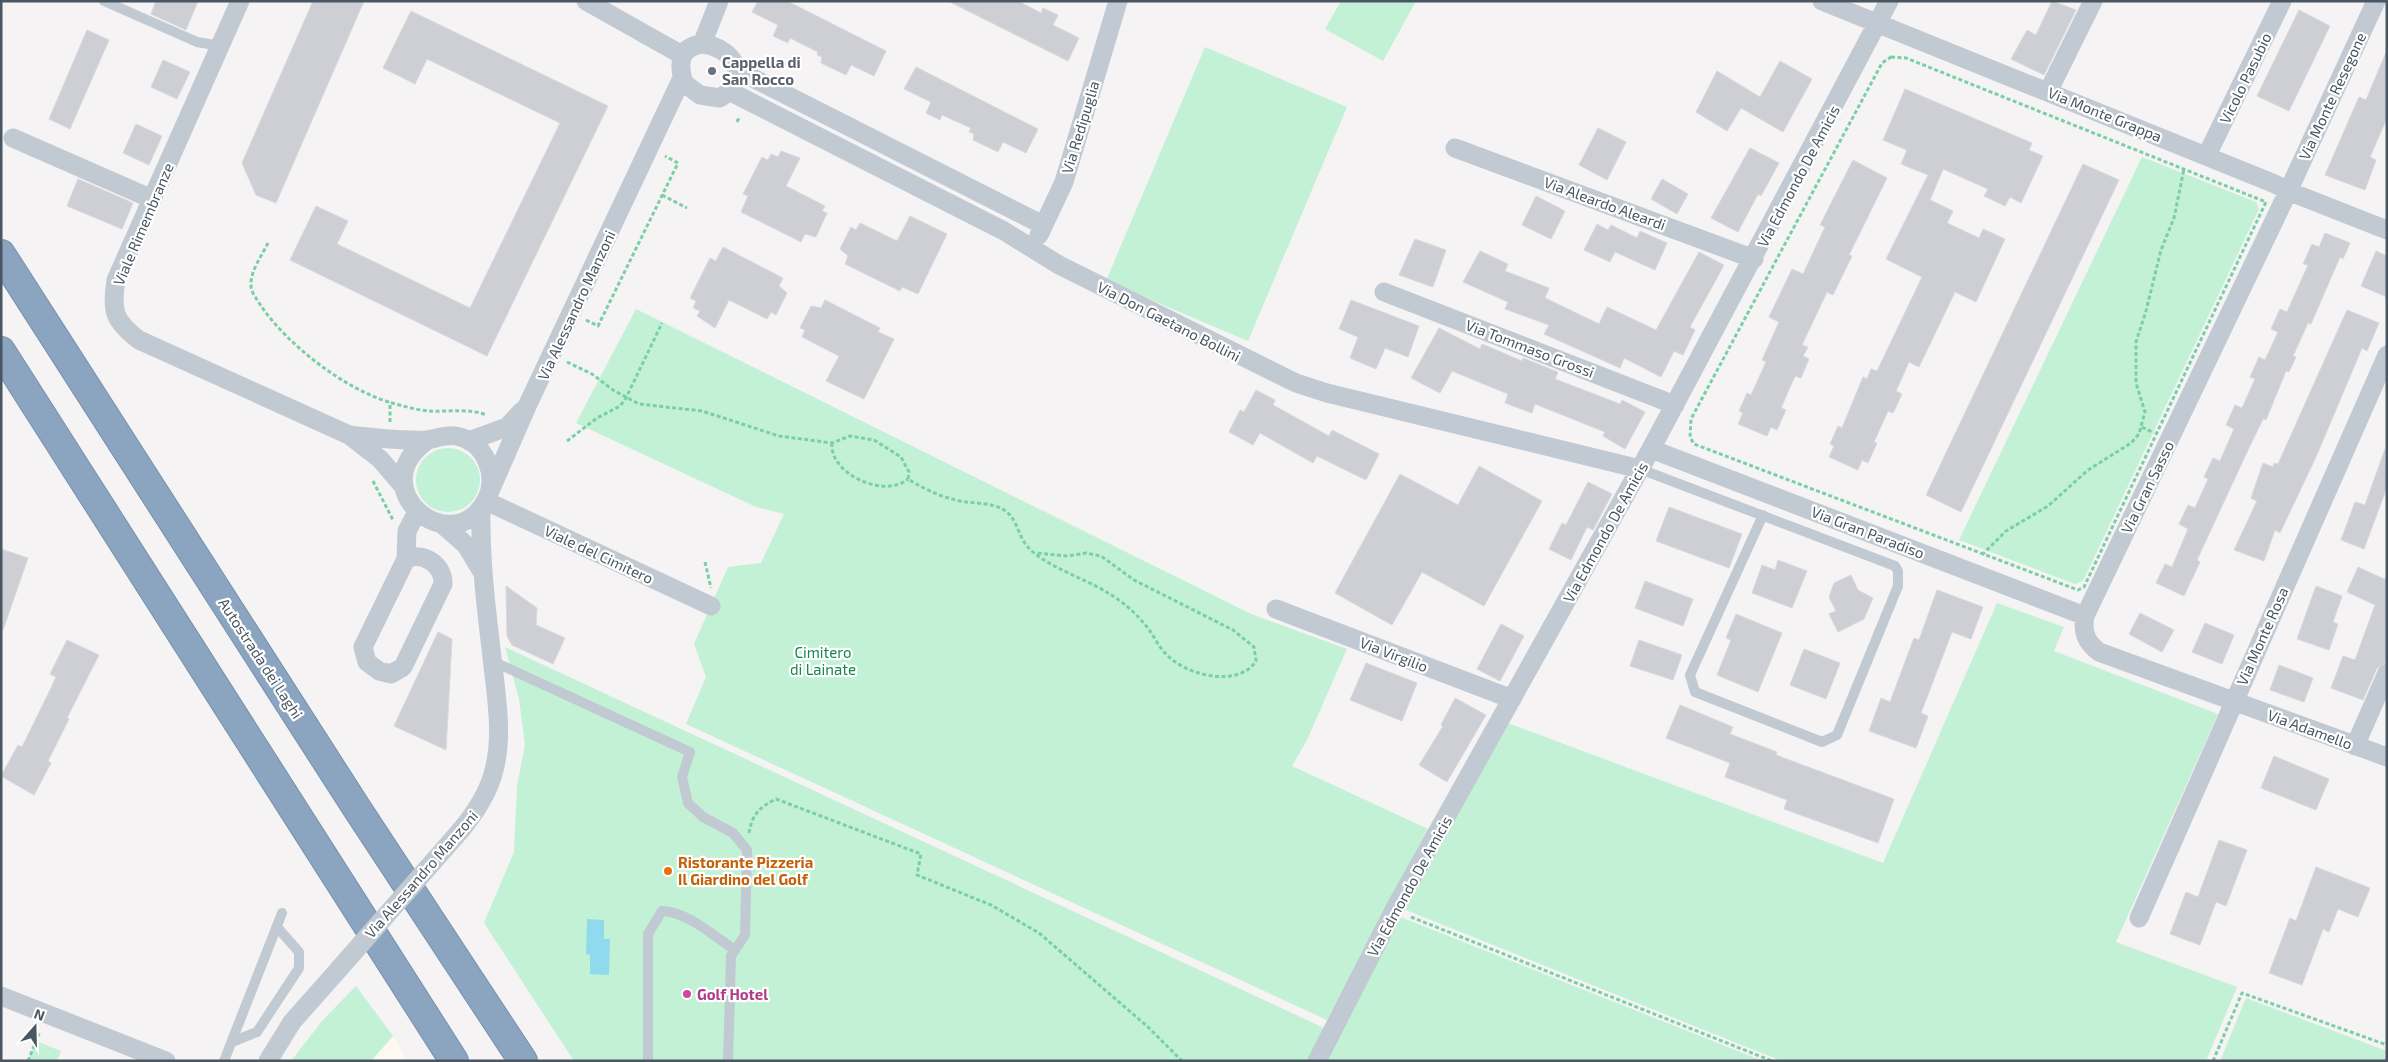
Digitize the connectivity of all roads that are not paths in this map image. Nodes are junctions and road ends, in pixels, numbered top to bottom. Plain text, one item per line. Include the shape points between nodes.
1 (104, 1) edge
2 (240, 1) edge
3 (586, 1) edge
4 (719, 1) edge
5 (1118, 1) edge
6 (1822, 1) edge
7 (1889, 1) edge
8 (2093, 1) edge
9 (2282, 1) edge
10 (2370, 3) edge
11 (1878, 24) junction
12 (702, 44) junction
13 (221, 46) junction
14 (682, 55) junction
15 (737, 70) junction
16 (688, 85) junction
17 (729, 92) junction
18 (2048, 92) junction
19 (13, 138) dead end
20 (1455, 148) dead end
21 (2208, 155) junction
22 (2288, 191) junction
23 (152, 199) junction
24 (1044, 225) junction
25 (2387, 230) edge
26 (1033, 250) junction
27 (1, 254) edge
28 (1754, 259) junction
29 (1384, 292) dead end
30 (1, 352) edge
31 (2387, 355) edge
32 (528, 404) junction
33 (1675, 405) junction
34 (349, 435) junction
35 (428, 440) junction
36 (469, 441) junction
37 (1651, 449) junction
38 (1640, 469) junction
39 (404, 487) junction
40 (486, 500) junction
41 (417, 512) junction
42 (1763, 515) junction
43 (442, 524) junction
44 (406, 559) junction
45 (482, 573) junction
46 (711, 606) dead end
47 (1276, 609) dead end
48 (2085, 616) junction
49 (492, 661) junction
50 (2387, 673) edge
51 (1512, 699) junction
52 (2233, 702) junction
53 (2355, 746) junction
54 (2387, 757) edge
55 (282, 913) dead end
56 (2138, 918) dead end
57 (277, 927) junction
58 (735, 950) junction
59 (1, 996) edge
60 (508, 1037) junction
61 (232, 1042) junction
62 (166, 1061) edge
63 (224, 1061) edge
64 (268, 1061) edge
65 (454, 1061) edge
66 (523, 1061) edge
67 (532, 1061) edge
68 (648, 1061) edge
69 (728, 1061) edge
70 (1317, 1061) edge

1 - 13 lane via 197,42
2 - 13 street, Viale Rimembranze
3 - 14 street
4 - 12 street
5 - 24 street, Via Redipuglia via 1064,182
6 - 11 street, Via Monte Grappa
7 - 11 street, Via Edmondo De Amicis
8 - 18 street
9 - 21 street, Vicolo Pasubio
10 - 22 street, Via Monte Resegone
11 - 18 street, Via Monte Grappa
11 - 28 street, Via Edmondo De Amicis
12 - 14 street via 687,48
12 - 15 street via 718,47 730,55
13 - 23 street, Viale Rimembranze
14 - 16 street via 680,64
15 - 17 street
15 - 24 street
16 - 17 street via 709,98 720,98
16 - 32 street, Via Alessandro Manzoni via 664,120
17 - 26 street, Via Don Gaetano Bollini via 1004,231
18 - 21 street, Via Monte Grappa
19 - 23 street
20 - 28 street, Via Aleardo Aleardi
21 - 22 street, Via Monte Grappa
22 - 25 street, Via Monte Grappa
22 - 48 street, Via Gran Sasso
23 - 34 street, Viale Rimembranze via 116,280 116,314 122,327 140,340
24 - 26 street, Via Redipuglia
26 - 38 street, Via Don Gaetano Bollini via 1296,383
27 - 60 highway, Autostrada dei Laghi via 356,807
28 - 33 street, Via Edmondo De Amicis
29 - 33 street, Via Tommaso Grossi
30 - 65 highway
31 - 52 street, Via Monte Rosa
32 - 36 street via 507,427
32 - 40 street, Via Alessandro Manzoni
33 - 37 street, Via Edmondo De Amicis
34 - 35 street
34 - 39 street via 380,459
35 - 36 street via 456,436
35 - 39 street via 408,459
36 - 40 street via 489,464 492,479
37 - 38 street, Via Edmondo De Amicis
37 - 48 street, Via Gran Paradiso
38 - 42 lane
38 - 51 street, Via Edmondo De Amicis
39 - 41 street
40 - 43 street via 471,518
40 - 45 street, Via Alessandro Manzoni
40 - 46 street, Viale del Cimitero
41 - 43 street
41 - 44 street via 407,531
42 - 42 lane via 1690,675 1695,692 1822,742 1836,735 1898,586 1898,571 1895,566
43 - 45 street via 466,545
44 - 44 street via 364,647 367,662 379,671 391,674 402,667 443,584 442,572 432,562 415,557
45 - 49 street, Via Alessandro Manzoni
47 - 51 street, Via Virgilio
48 - 52 street via 2083,627 2086,637 2099,652
49 - 58 lane via 690,752 682,777 688,803 702,817 733,833 747,850 745,935
49 - 64 street, Via Alessandro Manzoni, bridge via 498,716 497,757 486,793 476,812 292,1022
50 - 53 street
51 - 70 street, Via Edmondo De Amicis via 1394,910
52 - 53 street, Via Adamello
52 - 56 street, Via Monte Rosa
53 - 54 street, Via Adamello
55 - 57 lane
57 - 61 lane
57 - 61 lane via 299,952 299,968 257,1032
58 - 68 lane via 687,918 662,911 648,934
58 - 69 lane via 731,956
59 - 62 street
60 - 66 highway, Autostrada dei Laghi
60 - 67 highway
61 - 63 lane

